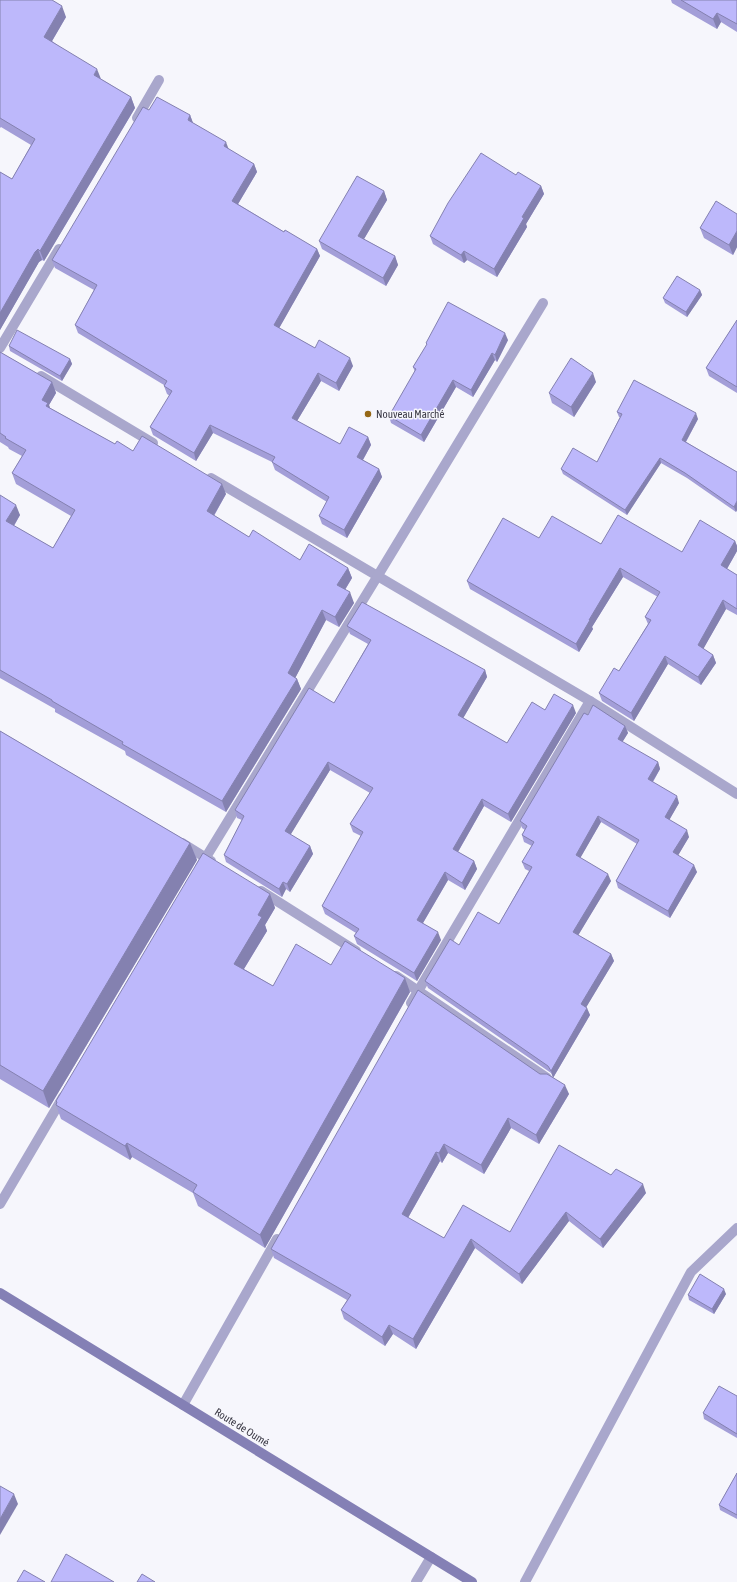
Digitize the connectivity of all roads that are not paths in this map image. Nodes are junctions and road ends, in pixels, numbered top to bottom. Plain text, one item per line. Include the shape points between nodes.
1 (159, 80) dead end
2 (131, 128) edge
3 (65, 238) edge
4 (543, 303) dead end
5 (2, 352) edge
6 (34, 372) edge
7 (165, 450) edge
8 (199, 470) edge
9 (378, 577) junction
10 (590, 701) junction
11 (737, 794) edge
12 (171, 837) edge
13 (206, 857) junction
14 (219, 865) edge
15 (194, 877) edge
16 (252, 886) edge
17 (365, 957) edge
18 (385, 969) edge
19 (419, 990) junction
20 (407, 1011) edge
21 (547, 1078) edge
22 (68, 1088) edge
23 (0, 1204) edge
24 (737, 1228) edge
25 (281, 1232) edge
26 (0, 1293) edge
27 (183, 1405) junction
28 (431, 1557) junction
29 (416, 1582) edge
30 (472, 1582) edge
31 (525, 1582) edge

1 - 2 street
3 - 5 street
4 - 9 street
6 - 7 street
8 - 9 street
9 - 10 street
9 - 13 street
10 - 11 street
10 - 19 street
12 - 13 street
13 - 14 street
13 - 15 street
16 - 17 street
18 - 19 street
19 - 20 street
19 - 21 street
22 - 23 street
24 - 31 street via 691,1272
25 - 27 street
26 - 27 street, Route de Oumé
27 - 28 street, Route de Oumé
28 - 29 street
28 - 30 street, Route de Oumé

